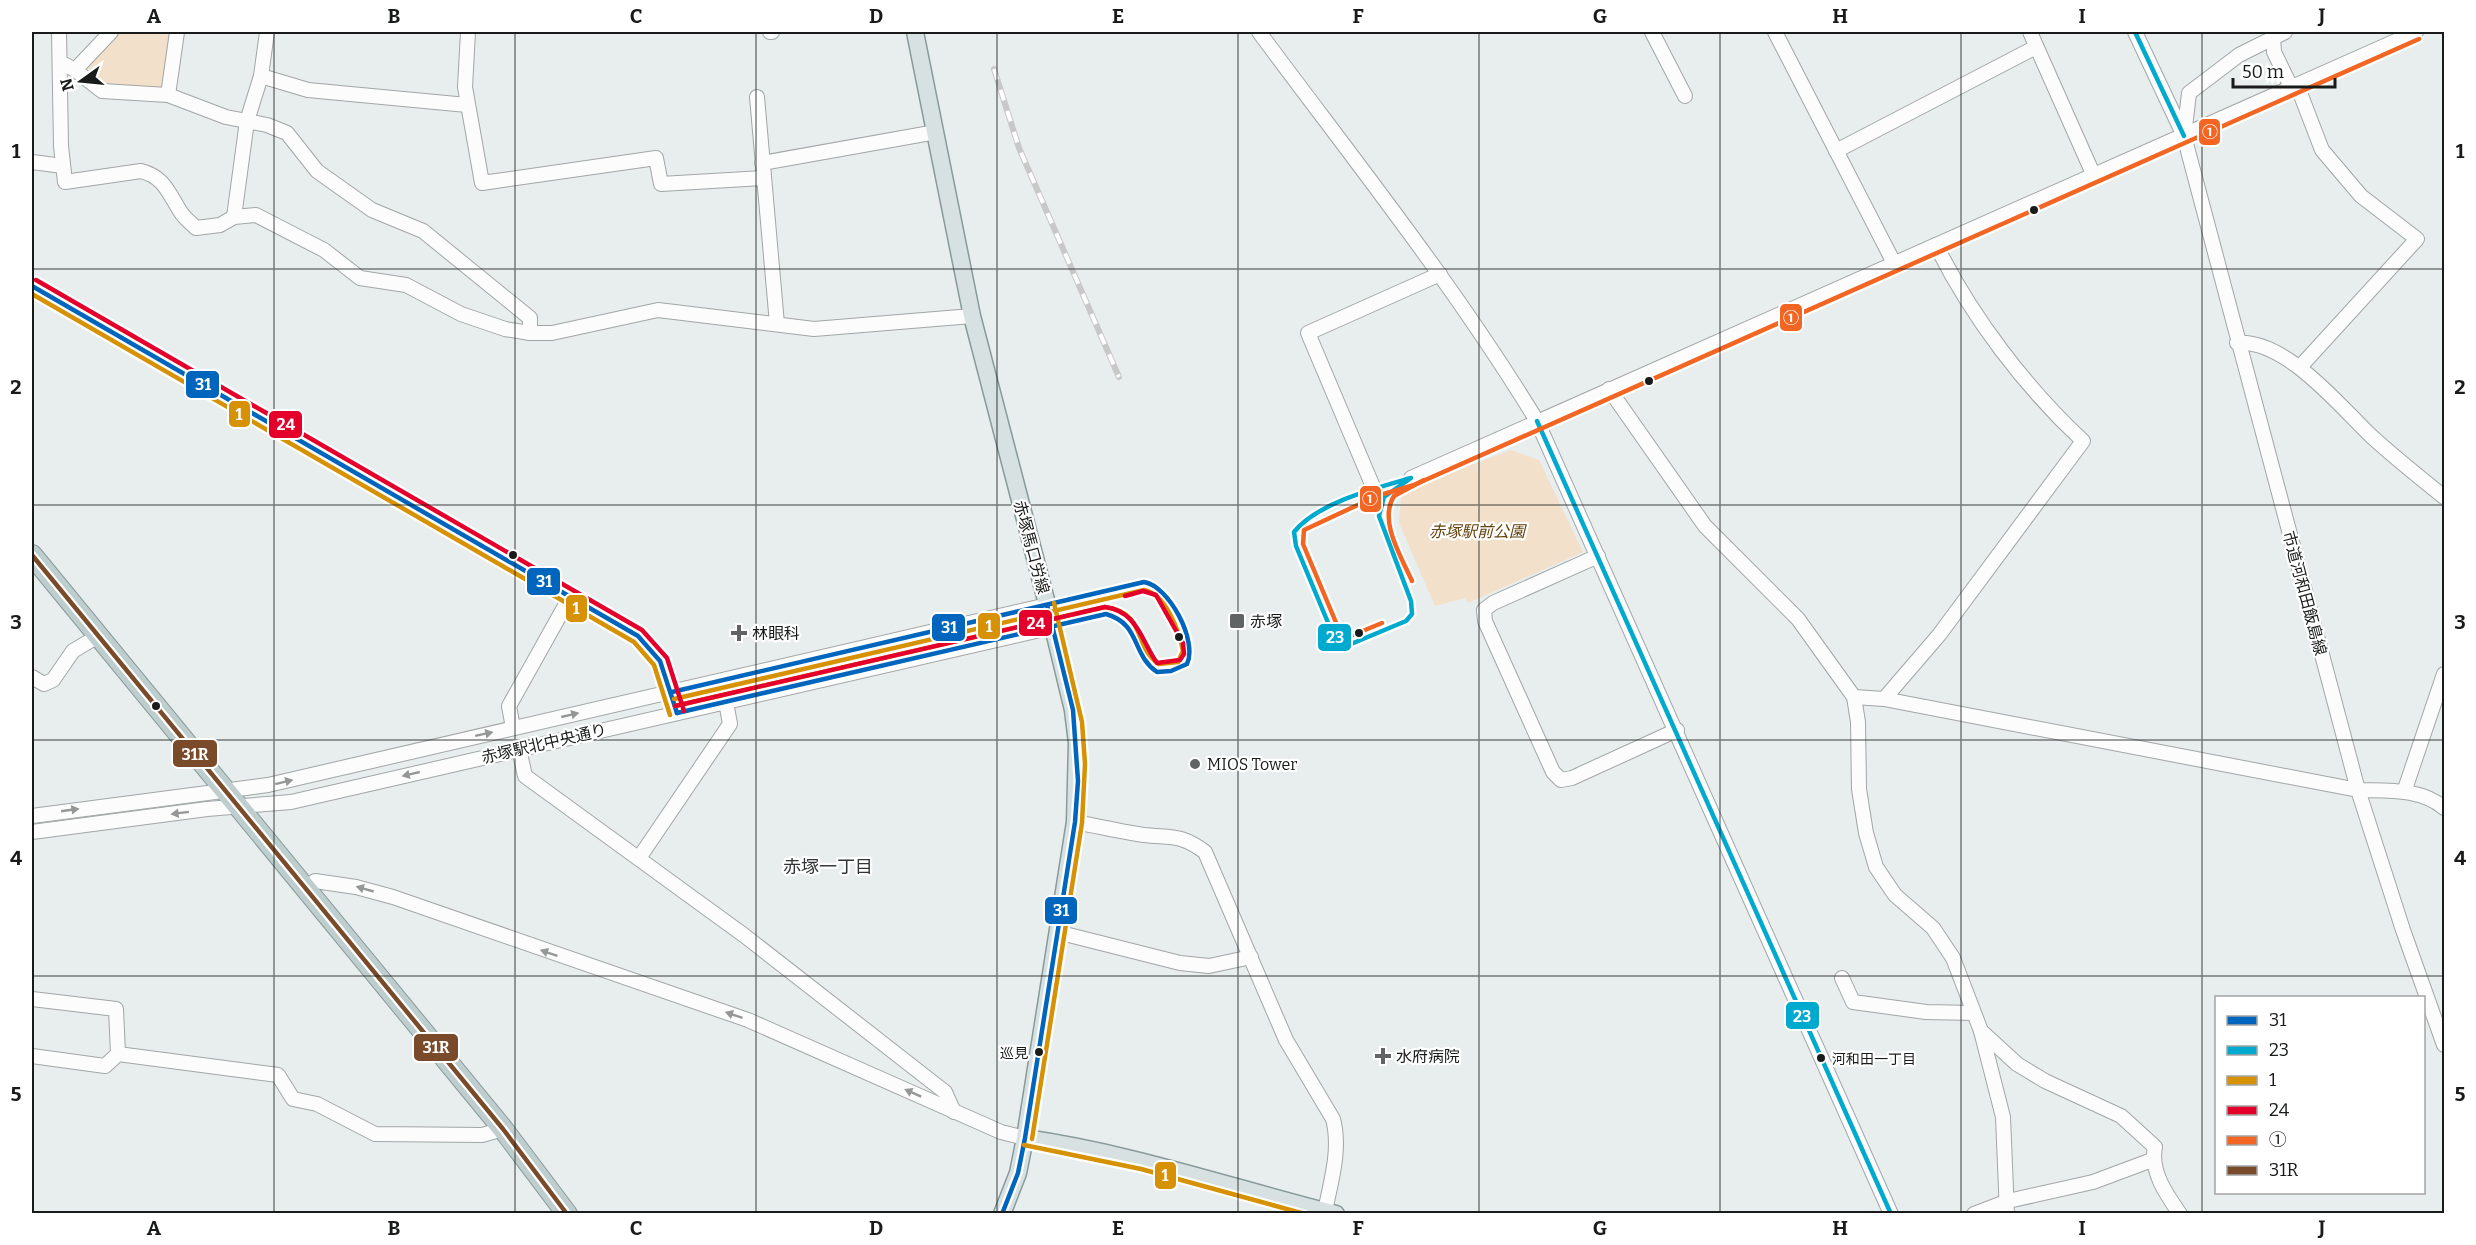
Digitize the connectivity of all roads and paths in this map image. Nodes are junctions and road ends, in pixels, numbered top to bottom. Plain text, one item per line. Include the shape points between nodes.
1 (59, 32) edge
2 (111, 32) edge
3 (177, 32) edge
4 (267, 32) edge
5 (468, 32) edge
6 (915, 32) edge
7 (1259, 32) edge
8 (1652, 32) edge
9 (1775, 32) edge
10 (2030, 32) edge
11 (2135, 32) edge
12 (2416, 32) edge
13 (2279, 34) edge
14 (2036, 47) junction
15 (60, 62) junction
16 (75, 70) junction
17 (261, 76) junction
18 (2294, 86) junction
19 (168, 94) junction
20 (1684, 96) dead end
21 (757, 97) dead end
22 (467, 105) junction
23 (247, 121) junction
24 (936, 132) junction
25 (2184, 136) junction
26 (1836, 151) junction
27 (32, 162) edge
28 (762, 163) junction
29 (63, 166) junction
30 (2094, 176) junction
31 (763, 178) junction
32 (234, 217) junction
33 (1936, 245) junction
34 (1894, 262) junction
35 (1440, 274) junction
36 (32, 286) edge
37 (972, 316) junction
38 (777, 324) junction
39 (530, 333) junction
40 (2237, 342) junction
41 (2300, 368) junction
42 (1609, 389) junction
43 (1538, 421) junction
44 (1411, 478) dead end
45 (1374, 489) dead end
46 (2445, 497) edge
47 (32, 555) edge
48 (1598, 556) junction
49 (570, 597) junction
50 (1047, 606) junction
51 (1053, 627) junction
52 (98, 636) junction
53 (2445, 674) edge
54 (32, 678) edge
55 (672, 692) junction
56 (1854, 697) junction
57 (1884, 699) junction
58 (726, 702) junction
59 (677, 713) junction
60 (513, 728) junction
61 (1677, 730) junction
62 (454, 741) junction
63 (519, 749) junction
64 (458, 763) junction
65 (2358, 790) junction
66 (2404, 792) junction
67 (232, 800) junction
68 (2445, 808) edge
69 (32, 816) edge
70 (1075, 822) junction
71 (32, 832) edge
72 (639, 858) junction
73 (304, 890) junction
74 (1057, 932) junction
75 (1251, 957) junction
76 (1842, 978) dead end
77 (32, 999) edge
78 (1973, 1013) junction
79 (1981, 1031) junction
80 (2444, 1044) edge
81 (117, 1054) junction
82 (32, 1056) edge
83 (954, 1112) junction
84 (503, 1130) junction
85 (1025, 1138) junction
86 (2152, 1160) junction
87 (2007, 1207) edge
88 (1330, 1212) edge
89 (567, 1214) edge
90 (1002, 1214) edge
91 (1891, 1214) edge
92 (1974, 1214) edge
93 (2180, 1214) edge

1 - 15 street
2 - 16 street
3 - 19 street
4 - 17 street
5 - 22 street
6 - 24 main road, 赤塚馬口労線
7 - 35 street
8 - 20 street
9 - 26 street
10 - 14 street
11 - 25 street
12 - 18 street
13 - 18 street via 2274,52
13 - 25 street via 2239,55 2189,93
14 - 26 street
14 - 30 street
15 - 16 street
15 - 29 street
16 - 19 street via 102,91
17 - 22 street via 308,90
17 - 23 street
18 - 25 street
18 - 41 street via 2322,150 2361,195 2417,239
19 - 23 street via 226,117
21 - 28 street
22 - 31 street via 482,183 656,158 661,184
23 - 32 street
23 - 39 street via 287,134 317,171 372,210 423,231 530,318
24 - 28 street
24 - 37 main road, 赤塚馬口労線
25 - 30 street
25 - 40 street, 市道河和田飯島線
26 - 34 street
27 - 29 street
28 - 31 street
29 - 32 street via 65,182 141,171 152,174 164,183 181,213 196,228 220,225
30 - 33 street
31 - 38 street
32 - 39 street via 256,215 324,250 360,278 406,285 461,314
33 - 34 street
33 - 57 street via 2005,355 2083,441 1939,635
34 - 42 street
35 - 43 street
35 - 45 street via 1308,333
36 - 49 street
37 - 38 street via 814,329
37 - 50 main road, 赤塚馬口労線
38 - 39 street via 658,310 552,333
40 - 41 street via 2253,341
40 - 65 street, 市道河和田飯島線
41 - 46 street via 2369,434
42 - 43 street
42 - 56 street via 1705,526 1798,620
43 - 44 street
43 - 48 street
47 - 52 highway
48 - 61 street
48 - 61 street via 1484,610 1485,621 1553,772 1562,780 1572,778
49 - 55 street via 651,646 664,664
49 - 60 street via 509,706
50 - 51 main road, 赤塚馬口労線
50 - 55 street, 赤塚駅北中央通り
51 - 58 street, 赤塚駅北中央通り
51 - 70 main road, 赤塚馬口労線 via 1075,723
52 - 54 street via 72,651 53,680 44,684
52 - 67 highway
53 - 66 street
55 - 59 street
60 -> 55 street, 赤塚駅北中央通り
56 - 57 street
56 - 78 street via 1859,789 1876,867 1895,895 1933,928 1953,958
57 - 65 street
58 - 59 street, 赤塚駅北中央通り
58 - 72 street via 730,724
59 - 63 street, 赤塚駅北中央通り
62 -> 60 street, 赤塚駅北中央通り
61 - 91 street
62 - 64 street
67 -> 62 street, 赤塚駅北中央通り via 268,785
63 - 64 street, 赤塚駅北中央通り
63 - 72 street via 525,776
64 -> 67 street, 赤塚駅北中央通り via 291,802
65 - 66 street
65 - 80 street, 市道河和田飯島線
66 - 68 street via 2424,796
69 -> 67 street, 赤塚駅北中央通り via 160,798
67 -> 71 street, 赤塚駅北中央通り
67 - 73 highway
70 - 74 main road, 赤塚馬口労線
70 - 75 street via 1190,840 1212,864
72 - 83 street via 898,1054 945,1092
83 -> 73 street via 748,1020 393,897 315,880
73 - 84 highway
74 - 75 street via 1180,963 1209,966
74 - 85 main road, 赤塚馬口労線
75 - 88 street via 1286,1040 1333,1119 1337,1132
76 - 78 street via 1853,1002 1926,1012
77 - 81 street via 116,1009
78 - 79 street
79 - 86 street via 2017,1064 2121,1116 2155,1147
79 - 87 street via 2003,1117
81 - 82 street via 105,1066
81 - 84 street via 278,1075 293,1099 317,1104 375,1134 482,1135
83 - 85 street
84 - 89 highway
85 - 88 main road via 1121,1156
85 - 90 main road, 赤塚馬口労線 via 1018,1173
86 - 87 street
86 - 93 street via 2165,1192
87 - 92 street

